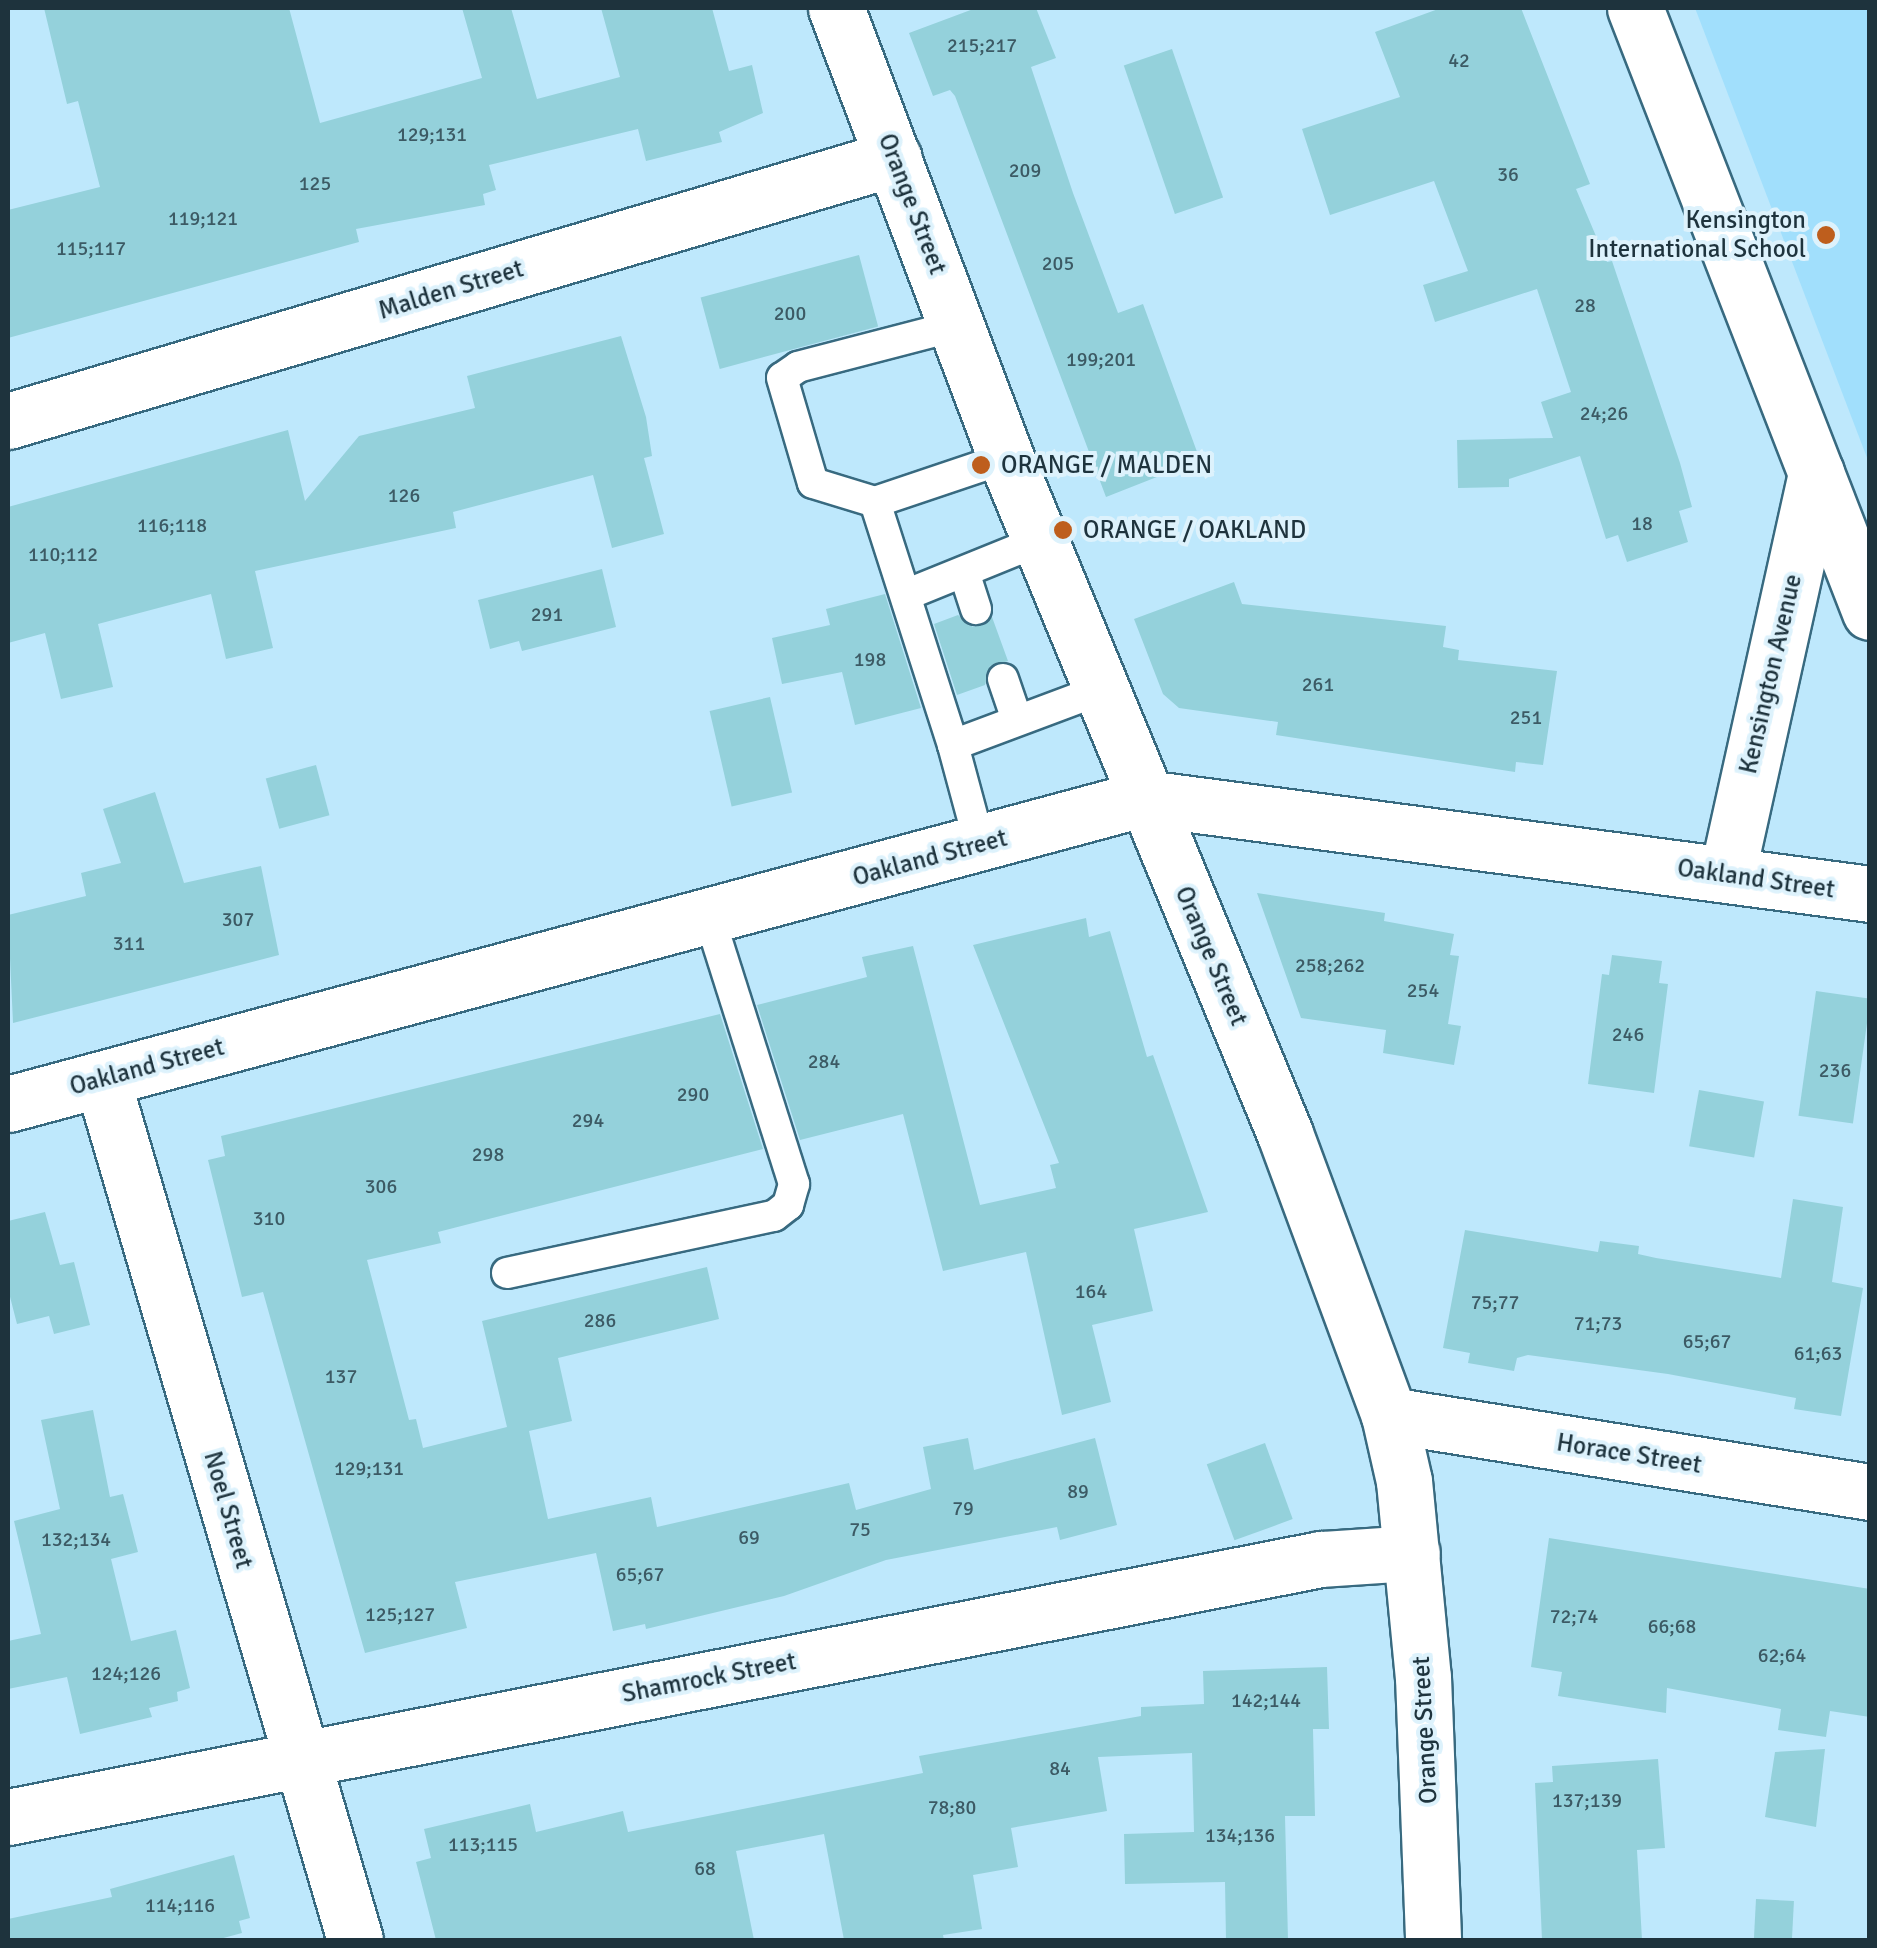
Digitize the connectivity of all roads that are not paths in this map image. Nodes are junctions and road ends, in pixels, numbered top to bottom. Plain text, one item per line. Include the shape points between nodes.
1 (836, 8) edge
2 (1636, 8) edge
3 (894, 158) junction
4 (959, 325) junction
5 (8, 421) edge
6 (1006, 458) junction
7 (1816, 473) junction
8 (875, 502) junction
9 (1041, 540) junction
10 (964, 572) junction
11 (908, 594) junction
12 (976, 608) dead end
13 (1870, 612) edge
14 (1003, 679) dead end
15 (1100, 690) junction
16 (1016, 717) junction
17 (954, 745) junction
18 (1145, 798) junction
19 (980, 845) junction
20 (1727, 874) junction
21 (1870, 894) edge
22 (709, 916) junction
23 (102, 1079) junction
24 (8, 1104) edge
25 (508, 1273) dead end
26 (1389, 1415) junction
27 (1870, 1492) edge
28 (1412, 1553) junction
29 (302, 1760) junction
30 (8, 1817) edge
31 (355, 1940) edge
32 (1433, 1940) edge

1 - 3 street, Orange Street
2 - 7 street
3 - 4 street, Orange Street
3 - 5 street, Malden Street
4 - 6 street, Orange Street
4 - 8 lane via 798,367 782,378 814,483
6 - 8 lane
6 - 9 street, Orange Street
7 - 13 street
7 - 20 street, Kensington Avenue
8 - 11 lane
9 - 10 lane
9 - 15 street, Orange Street
10 - 11 lane
10 - 12 lane
11 - 17 lane
14 - 16 lane
15 - 16 lane
15 - 18 street, Orange Street
16 - 17 lane
17 - 19 lane
18 - 19 street, Oakland Street
18 - 20 street, Oakland Street
18 - 26 street, Orange Street via 1285,1134
19 - 22 street, Oakland Street
20 - 21 street, Oakland Street
22 - 23 street, Oakland Street
22 - 25 lane via 794,1184 788,1205 774,1216
23 - 24 street, Oakland Street
23 - 29 street, Noel Street
26 - 27 street, Horace Street
26 - 28 street, Orange Street
28 - 29 street, Shamrock Street via 1321,1559
28 - 32 street, Orange Street
29 - 30 street, Shamrock Street
29 - 31 street, Noel Street

